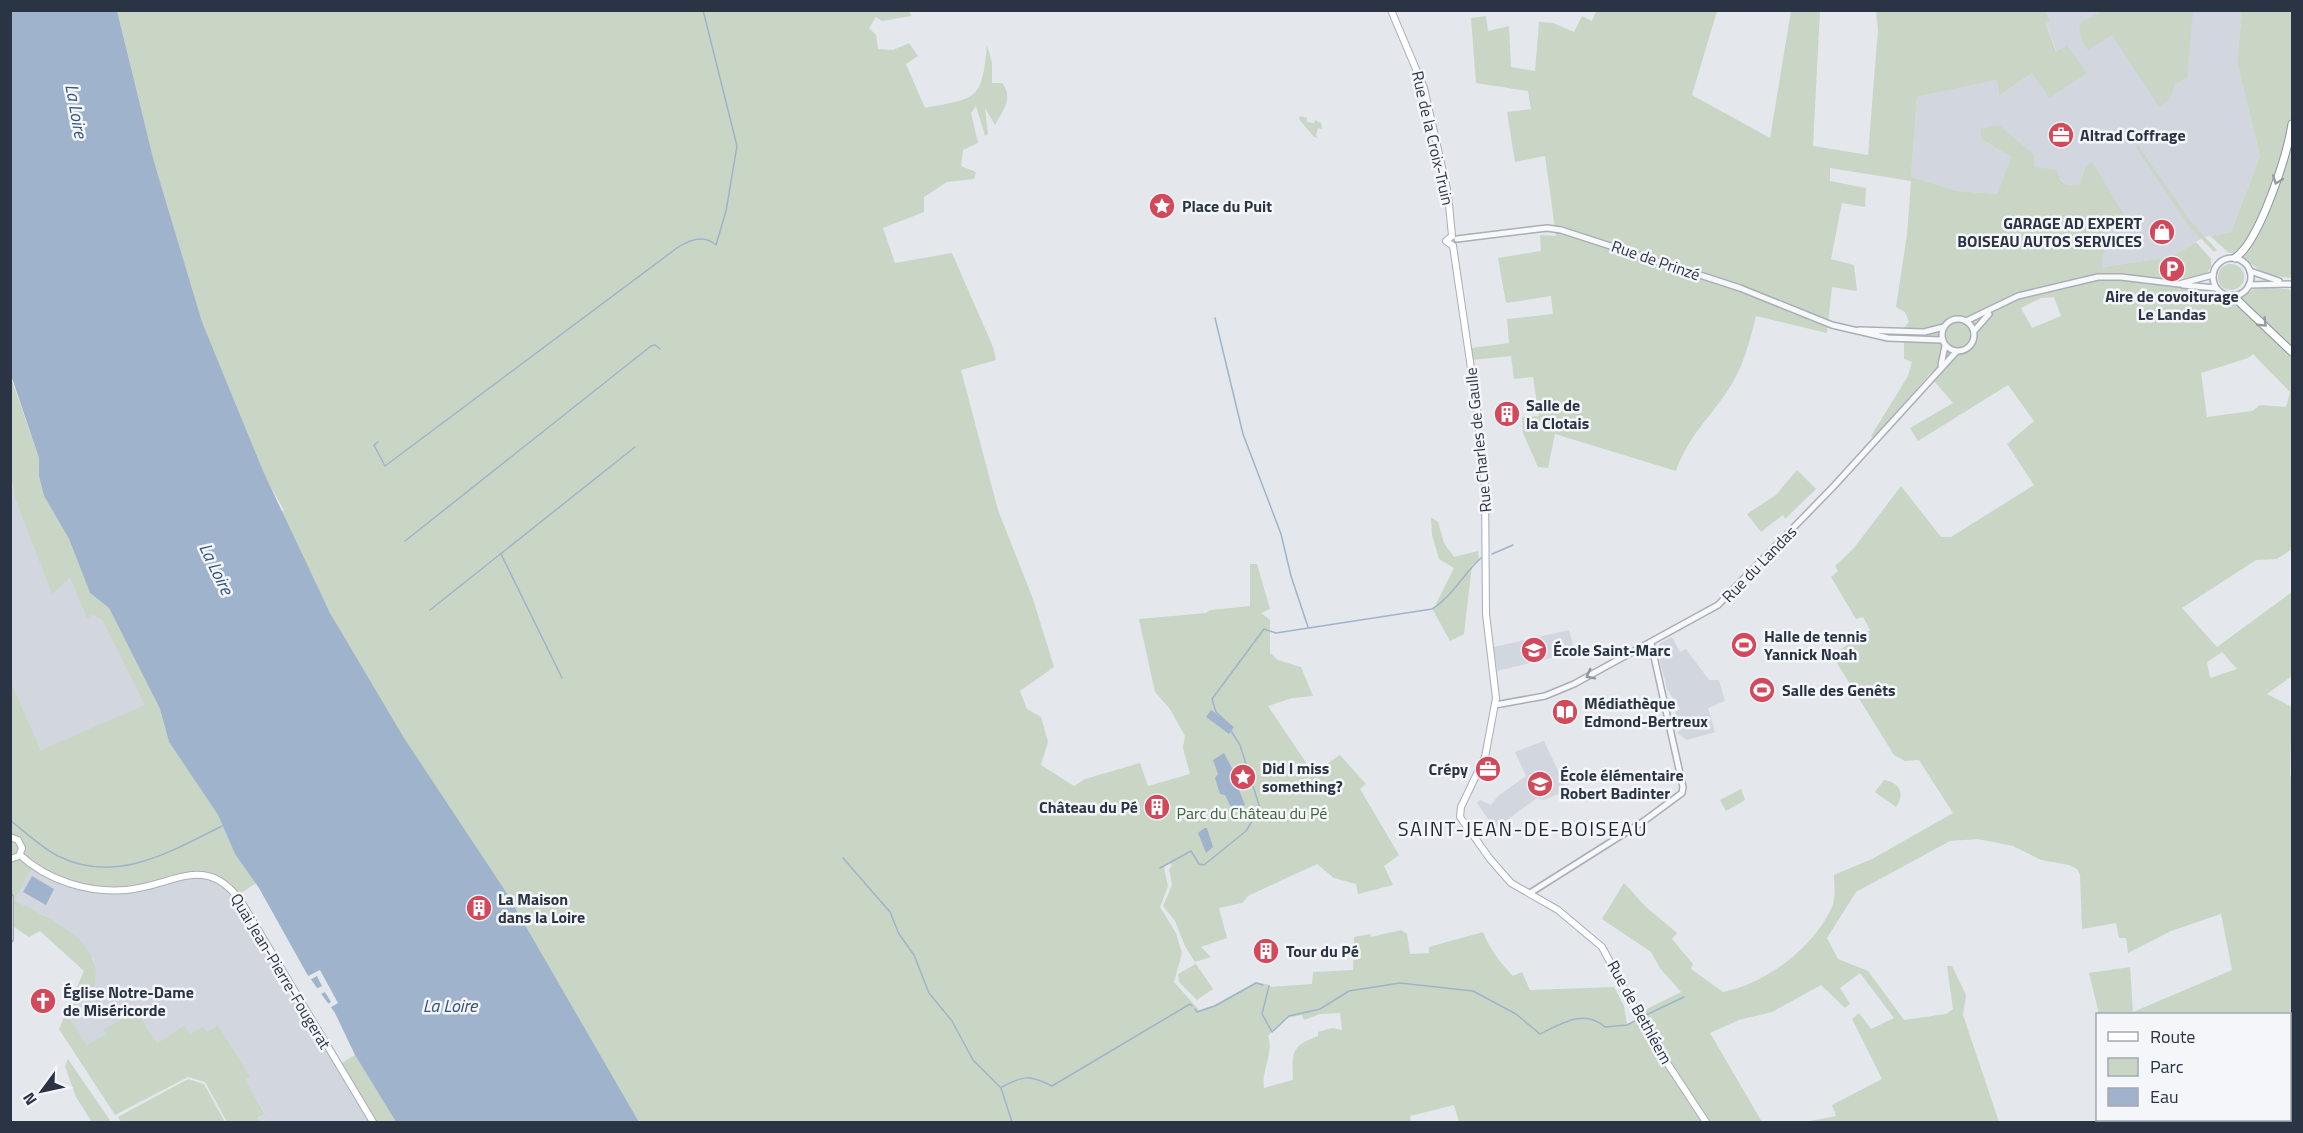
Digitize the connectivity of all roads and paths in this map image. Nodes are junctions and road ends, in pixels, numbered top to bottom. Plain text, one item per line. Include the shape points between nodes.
1 (1391, 10) edge
2 (2292, 124) edge
3 (1454, 237) junction
4 (2235, 258) junction
5 (2250, 271) junction
6 (2213, 275) junction
7 (2179, 284) junction
8 (2289, 284) edge
9 (2249, 285) junction
10 (2216, 288) junction
11 (2233, 296) junction
12 (1992, 310) junction
13 (1966, 321) junction
14 (1944, 327) junction
15 (1848, 329) junction
16 (1974, 331) junction
17 (1942, 340) junction
18 (1945, 346) junction
19 (1956, 352) junction
20 (2292, 352) edge
21 (1940, 366) junction
22 (1651, 643) junction
23 (1495, 705) junction
24 (1465, 799) joint
25 (11, 837) edge
26 (20, 855) junction
27 (11, 860) edge
28 (1530, 893) junction
29 (10, 897) edge
30 (10, 939) edge
31 (373, 1122) edge
32 (1706, 1122) edge

1 - 3 main road, Rue de la Croix-Truin via 1424,87
2 -> 4 highway via 2278,179 2250,242
3 - 15 street, Rue de Prinzé via 1561,230 1740,288
3 - 23 main road, Rue Charles de Gaulle via 1485,486 1486,614
4 - 5 street
4 - 6 street via 2219,262
5 - 8 street
5 - 9 street
6 - 7 street
6 - 10 street
7 - 10 street
7 - 12 street via 2098,277 2018,296
8 - 9 street
9 - 11 street
10 - 11 street
11 -> 20 highway
12 - 13 street
12 - 16 street
13 - 14 street via 1955,319
13 - 16 street
14 - 15 street, Rue de Prinzé via 1905,333
14 - 17 street
15 - 17 street, Rue de Prinzé via 1888,338
16 - 19 street via 1971,345
17 - 18 street
18 - 19 street
18 - 21 street, Rue du Landas
19 - 21 street, Rue du Landas
21 - 22 street, Rue du Landas via 1878,440 1730,595
22 -> 23 street, Rue du Landas via 1545,696
22 - 28 street via 1682,793
23 - 24 main road, Rue Charles de Gaulle via 1485,757
24 - 28 main road, Rue de Bethléem via 1460,818 1511,883
25 - 26 main road via 21,843
26 - 27 main road
26 - 31 main road, Quai Jean-Pierre-Fougerat via 57,878 96,889 135,889 195,874 211,876 226,884 242,903
28 - 32 main road, Rue de Bethléem via 1558,910 1602,947 1652,1040
29 - 30 street

